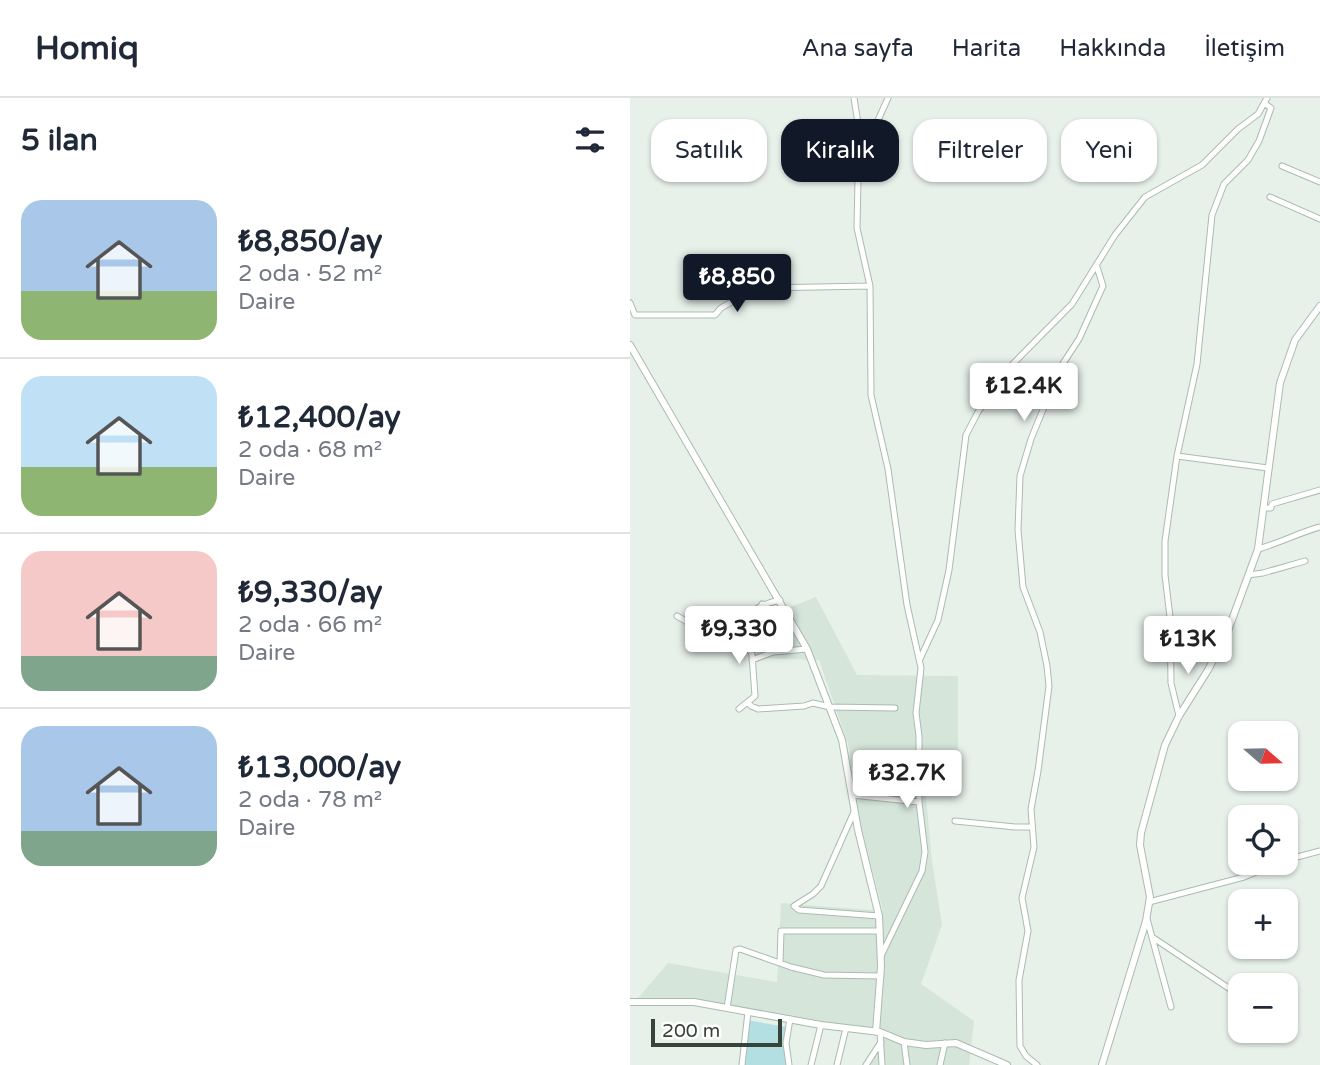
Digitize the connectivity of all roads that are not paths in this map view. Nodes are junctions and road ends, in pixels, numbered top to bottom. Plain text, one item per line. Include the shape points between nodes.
1 (854, 98) edge
2 (888, 98) edge
3 (1266, 101) edge
4 (857, 119) edge
5 (879, 119) edge
6 (1282, 166) dead end
7 (858, 182) edge
8 (1320, 183) edge
9 (1270, 197) dead end
10 (1320, 219) edge
11 (1097, 267) junction
12 (870, 286) junction
13 (630, 303) edge
14 (1320, 306) edge
15 (630, 345) edge
16 (1177, 456) junction
17 (1268, 468) junction
18 (1320, 490) edge
19 (1263, 508) junction
20 (1320, 527) edge
21 (1258, 549) junction
22 (1305, 561) dead end
23 (1248, 575) junction
24 (780, 600) junction
25 (762, 604) junction
26 (677, 616) dead end
27 (740, 625) junction
28 (747, 642) junction
29 (807, 649) junction
30 (920, 659) junction
31 (752, 660) junction
32 (748, 702) junction
33 (830, 707) junction
34 (895, 708) dead end
35 (738, 709) dead end
36 (1179, 716) junction
37 (852, 795) junction
38 (919, 802) junction
39 (855, 811) junction
40 (955, 821) dead end
41 (1032, 827) junction
42 (1320, 851) edge
43 (1298, 857) edge
44 (1249, 875) edge
45 (1149, 902) junction
46 (1147, 915) junction
47 (879, 916) junction
48 (880, 931) junction
49 (1152, 937) junction
50 (881, 957) junction
51 (780, 962) junction
52 (881, 976) junction
53 (1228, 988) edge
54 (630, 1002) edge
55 (1171, 1007) dead end
56 (727, 1008) junction
57 (748, 1012) junction
58 (790, 1019) junction
59 (821, 1024) junction
60 (846, 1028) junction
61 (878, 1032) junction
62 (881, 1042) junction
63 (904, 1042) junction
64 (945, 1043) junction
65 (742, 1065) edge
66 (789, 1065) edge
67 (811, 1065) edge
68 (837, 1065) edge
69 (866, 1065) edge
70 (882, 1065) edge
71 (907, 1065) edge
72 (940, 1065) edge
73 (1007, 1065) edge
74 (1037, 1065) edge
75 (1102, 1065) edge

1 - 4 street
2 - 5 street
3 - 11 street via 1258,114 1202,165 1145,197
3 - 16 street via 1271,108 1259,141 1224,184 1212,215 1197,364
6 - 8 street
7 - 12 street via 857,228
9 - 10 street
11 - 30 street via 1072,304 1002,375 966,435 950,570 938,620
11 - 41 street via 1103,286 1060,368 1020,476 1023,587 1040,632 1049,686
12 - 13 street via 756,288 715,315 635,315
12 - 30 street via 871,395
14 - 17 street via 1300,330 1284,367
15 - 24 street
16 - 17 street
16 - 36 street via 1164,562 1171,683
17 - 19 street
18 - 19 street
19 - 21 street
20 - 21 street
21 - 23 street
22 - 23 street
23 - 36 street via 1218,653
24 - 25 street
24 - 29 street
25 - 27 street
25 - 28 street via 760,625 750,631
26 - 27 street via 690,622
27 - 28 street
28 - 31 street
29 - 31 street via 772,652
29 - 33 street
30 - 38 street via 916,713
31 - 32 street via 755,695
32 - 33 street via 758,709
32 - 35 street
33 - 34 street
33 - 37 street via 842,740
36 - 45 street via 1165,745 1141,833
37 - 38 street
37 - 39 street
38 - 50 street via 925,852 922,871
39 - 47 street
39 - 47 street via 821,886 794,906 799,911
40 - 41 street
41 - 74 street via 1033,859 1021,898 1028,931 1019,980 1020,1046
42 - 43 street
44 - 45 street
45 - 46 street
46 - 49 street
46 - 75 street
47 - 48 street
48 - 50 street
48 - 51 street via 781,931
49 - 53 street
49 - 55 street
50 - 52 street
51 - 52 street via 824,975
51 - 56 street via 736,950
52 - 61 street
54 - 56 street via 694,1002
56 - 57 street
57 - 58 street
57 - 65 street
58 - 59 street
58 - 66 street
59 - 60 street
59 - 67 street
60 - 61 street
60 - 68 street
61 - 62 street
61 - 63 street
62 - 69 street
62 - 70 street
63 - 64 street
63 - 71 street
64 - 72 street
64 - 73 street via 956,1043

